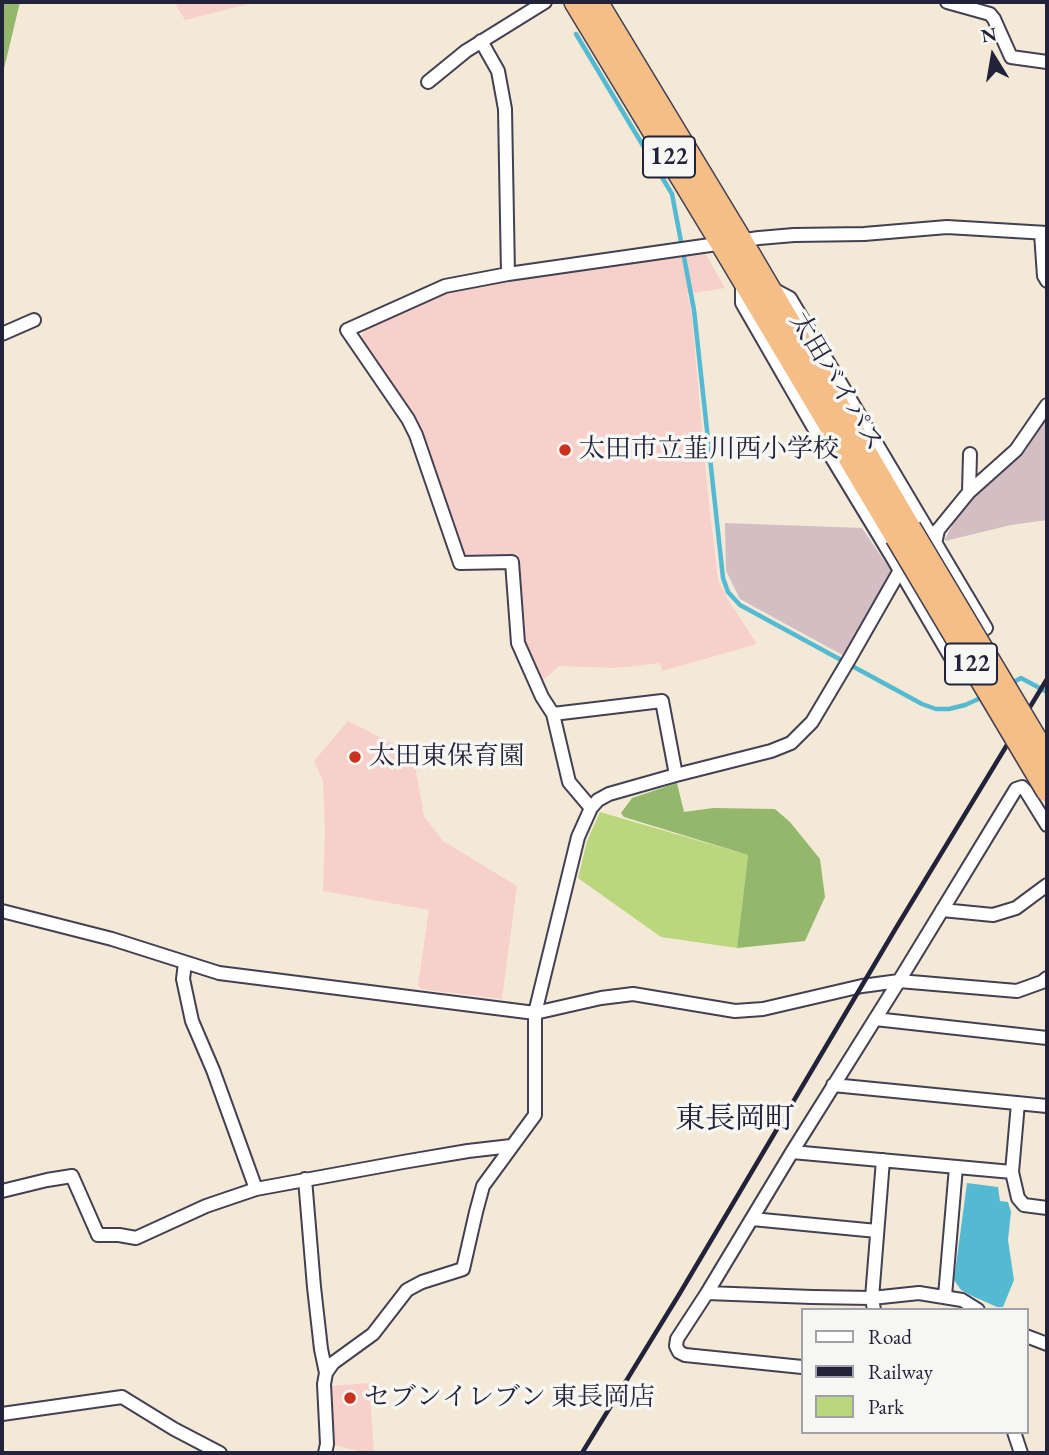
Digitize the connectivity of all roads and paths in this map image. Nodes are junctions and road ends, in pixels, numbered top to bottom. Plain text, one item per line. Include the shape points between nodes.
1 (545, 2) edge
2 (575, 2) edge
3 (597, 2) edge
4 (947, 2) edge
5 (481, 41) junction
6 (1047, 62) edge
7 (428, 82) dead end
8 (1044, 233) edge
9 (731, 242) junction
10 (508, 274) junction
11 (743, 280) junction
12 (1047, 281) edge
13 (767, 286) junction
14 (34, 320) dead end
15 (2, 334) edge
16 (1047, 407) edge
17 (970, 454) dead end
18 (969, 492) junction
19 (903, 533) junction
20 (935, 537) junction
21 (900, 571) junction
22 (986, 628) dead end
23 (954, 663) dead end
24 (553, 714) junction
25 (1047, 757) edge
26 (676, 775) junction
27 (1047, 791) edge
28 (591, 808) junction
29 (1047, 825) edge
30 (1047, 885) edge
31 (943, 910) junction
32 (2, 911) edge
33 (185, 963) junction
34 (1047, 978) edge
35 (899, 981) junction
36 (535, 1013) junction
37 (875, 1019) junction
38 (1047, 1038) edge
39 (834, 1085) junction
40 (1018, 1103) junction
41 (1047, 1107) edge
42 (511, 1146) junction
43 (792, 1152) junction
44 (883, 1160) junction
45 (956, 1167) junction
46 (1012, 1172) junction
47 (305, 1179) junction
48 (256, 1189) junction
49 (2, 1191) edge
50 (1047, 1208) edge
51 (752, 1219) junction
52 (877, 1231) junction
53 (708, 1293) junction
54 (945, 1296) junction
55 (873, 1304) edge
56 (975, 1308) edge
57 (1028, 1337) edge
58 (1047, 1344) edge
59 (800, 1367) edge
60 (326, 1373) junction
61 (2, 1414) edge
62 (1015, 1434) edge
63 (220, 1453) edge
64 (325, 1453) edge
65 (1021, 1453) edge

1 - 5 street
2 - 9 highway, 太田バイパス / 122
3 - 9 highway, 太田バイパス / 122
4 - 6 street via 990,14 1011,57
5 - 7 street
5 - 10 street via 498,71 505,109
8 - 9 street via 947,227
8 - 12 street
9 - 10 street
9 - 11 highway, 太田バイパス / 122
9 - 13 highway, 太田バイパス / 122
10 - 24 street via 445,286 347,330 416,435 460,563 512,562 518,643
11 - 19 highway, 太田バイパス / 122
11 - 21 street via 742,303
13 - 19 highway, 太田バイパス / 122
13 - 20 street via 790,298
14 - 15 street
16 - 18 street via 1016,450
17 - 18 street
18 - 20 street
19 - 25 highway, 太田バイパス / 122, bridge
19 - 27 highway, 太田バイパス / 122, bridge
20 - 21 street via 897,556
20 - 22 street
21 - 23 street
21 - 26 street via 811,722 791,743
24 - 26 street via 662,701
24 - 28 street via 569,782
26 - 28 street via 609,794
28 - 36 street via 578,837
29 - 31 street via 1027,791 1016,789
30 - 31 street via 1016,908 993,915
31 - 35 street
32 - 33 street
33 - 36 street via 219,973
33 - 48 street via 183,979 192,1021
34 - 35 street via 1017,991
35 - 36 street via 763,1009 735,1011 633,995
35 - 37 street
36 - 42 street via 535,1115
37 - 38 street
37 - 39 street
39 - 40 street
39 - 43 street
40 - 41 street
40 - 46 street
42 - 47 street
42 - 60 street via 483,1186 463,1269 407,1290 373,1334
43 - 44 street
43 - 51 street
44 - 45 street
44 - 52 street
45 - 46 street
45 - 54 street
46 - 50 street via 1024,1205
47 - 48 street
47 - 60 street
48 - 49 street via 136,1238 99,1235 72,1176
51 - 52 street
51 - 53 street
52 - 55 street
53 - 55 street
53 - 59 street via 677,1339 679,1352
54 - 55 street via 919,1293
54 - 56 street
57 - 58 street
60 - 64 street
61 - 63 street via 122,1397
62 - 65 street

